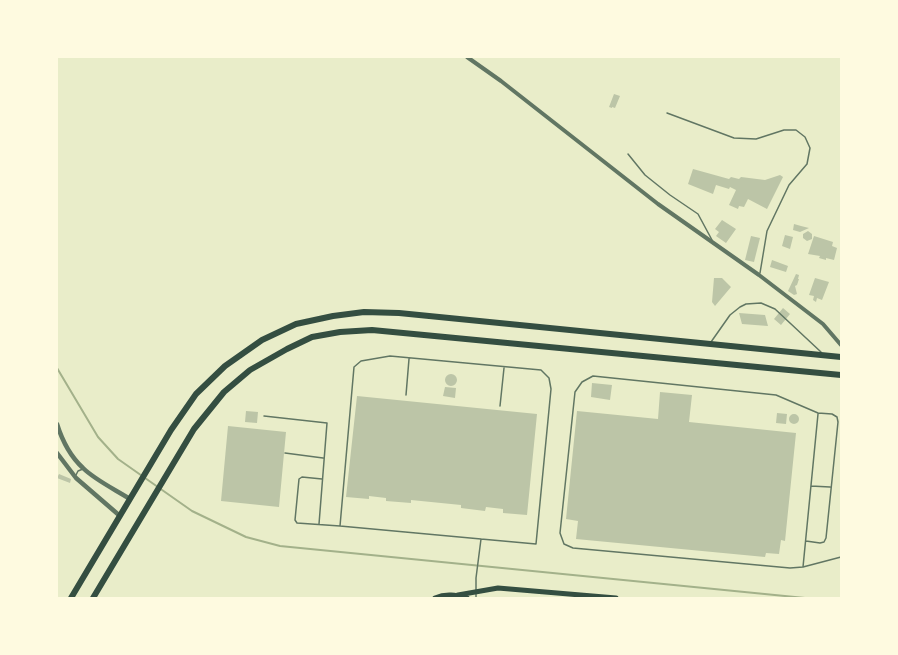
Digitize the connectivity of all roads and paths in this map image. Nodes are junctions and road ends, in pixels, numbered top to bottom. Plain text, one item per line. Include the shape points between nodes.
1 (468, 57) edge
2 (667, 113) dead end
3 (628, 153) dead end
4 (712, 241) junction
5 (759, 275) junction
6 (709, 345) junction
7 (841, 345) edge
8 (823, 355) junction
9 (841, 357) edge
10 (409, 358) junction
11 (504, 367) junction
12 (841, 375) edge
13 (406, 395) dead end
14 (500, 406) dead end
15 (818, 413) junction
16 (264, 416) dead end
17 (57, 424) edge
18 (57, 453) edge
19 (285, 453) dead end
20 (324, 458) junction
21 (83, 469) junction
22 (76, 478) junction
23 (323, 479) junction
24 (811, 486) junction
25 (831, 487) junction
26 (132, 497) junction
27 (120, 516) junction
28 (320, 524) junction
29 (340, 526) junction
30 (481, 539) junction
31 (806, 541) junction
32 (841, 557) edge
33 (803, 567) junction
34 (458, 595) junction
35 (476, 595) edge
36 (71, 598) edge
37 (93, 598) edge
38 (435, 598) edge
39 (467, 598) edge
40 (616, 598) edge

1 - 4 street via 657,204
2 - 5 lane via 734,138 756,139 784,130 796,130 805,137 810,148 807,164 789,185 767,231
3 - 4 lane via 645,175 698,214
4 - 5 street
5 - 7 street via 823,324
6 - 8 highway
6 - 8 lane via 730,315 746,304 760,303 775,309
6 - 26 highway via 364,312 296,324 262,340 225,366 196,394
8 - 9 highway
10 - 11 lane
10 - 13 lane
10 - 29 lane via 390,356 361,361 354,367
11 - 14 lane
11 - 30 lane via 541,370 549,378 551,389 536,544
12 - 37 highway via 372,330 312,338 250,370 224,392 194,429
15 - 24 lane
15 - 25 lane via 832,414 838,422
15 - 33 lane via 776,395 593,376 575,392 560,533 564,544 573,548
16 - 20 lane via 327,423
17 - 21 street
18 - 22 street
19 - 20 lane
20 - 23 lane
21 - 22 lane via 76,473
21 - 26 street
22 - 27 street
23 - 28 lane
23 - 28 lane via 298,479 295,517 297,523
24 - 25 lane
24 - 31 lane
25 - 31 lane via 826,538 820,543
26 - 27 highway
27 - 36 highway
28 - 29 lane
29 - 30 lane
30 - 35 lane
31 - 33 lane
32 - 33 lane
34 - 35 main road
34 - 38 main road
34 - 39 main road
35 - 40 main road via 498,588

